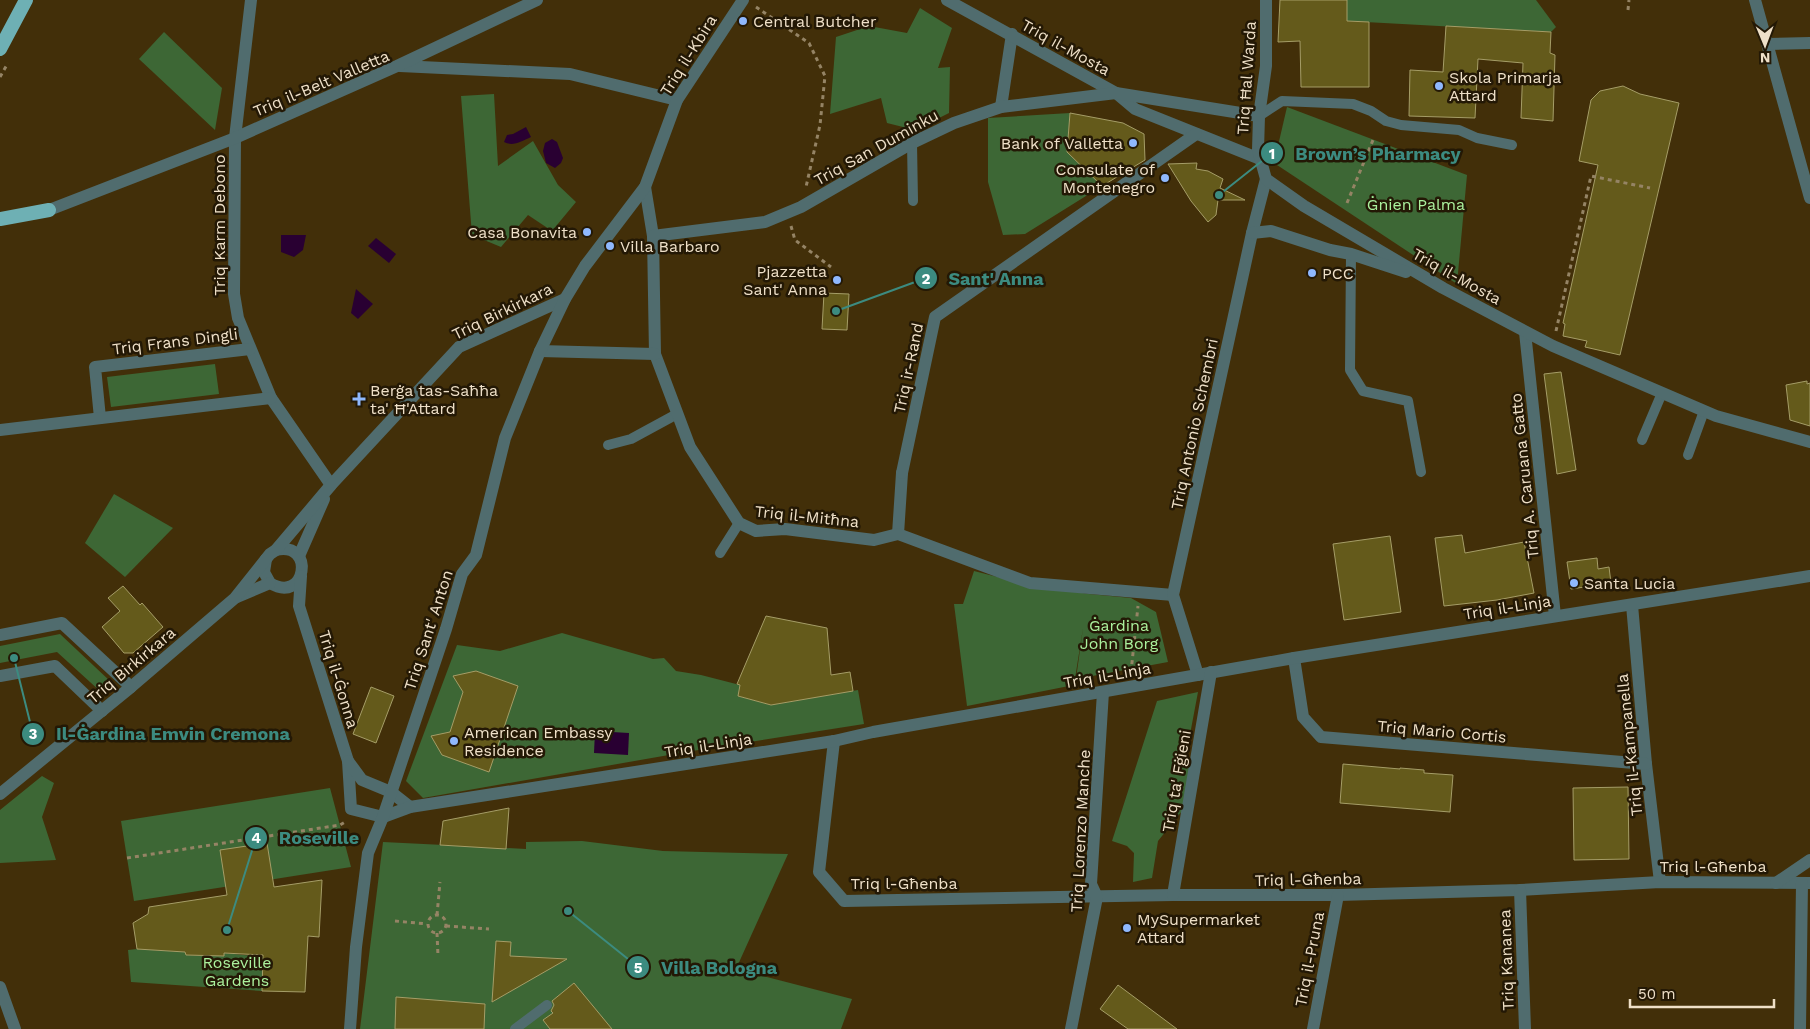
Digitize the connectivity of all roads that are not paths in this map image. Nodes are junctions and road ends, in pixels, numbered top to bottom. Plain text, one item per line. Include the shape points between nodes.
1 (26, 0) edge
2 (251, 0) edge
3 (537, 0) edge
4 (948, 0) edge
5 (1266, 0) edge
6 (1755, 0) edge
7 (749, 3) edge
8 (963, 4) edge
9 (1012, 34) junction
10 (1810, 43) edge
11 (1768, 44) junction
12 (0, 49) edge
13 (397, 66) junction
14 (1116, 94) junction
15 (677, 100) junction
16 (1001, 107) junction
17 (1259, 116) junction
18 (1196, 134) junction
19 (235, 138) junction
20 (912, 143) junction
21 (1512, 144) dead end
22 (1260, 159) junction
23 (1266, 179) junction
24 (644, 187) junction
25 (1810, 198) edge
26 (913, 201) dead end
27 (50, 210) junction
28 (0, 211) edge
29 (0, 218) edge
30 (1252, 233) junction
31 (653, 236) junction
32 (1351, 254) junction
33 (1429, 280) junction
34 (565, 298) junction
35 (1525, 332) junction
36 (250, 349) junction
37 (540, 351) junction
38 (654, 354) junction
39 (1662, 393) junction
40 (271, 398) junction
41 (1704, 411) junction
42 (677, 414) junction
43 (100, 418) junction
44 (0, 430) edge
45 (1642, 440) dead end
46 (1810, 442) edge
47 (608, 445) dead end
48 (1688, 454) dead end
49 (1421, 472) dead end
50 (331, 485) junction
51 (739, 523) junction
52 (898, 534) junction
53 (720, 553) dead end
54 (271, 554) junction
55 (299, 556) junction
56 (301, 576) junction
57 (1810, 576) edge
58 (270, 583) junction
59 (283, 588) junction
60 (1173, 595) junction
61 (235, 598) junction
62 (1632, 605) junction
63 (299, 606) junction
64 (1555, 616) junction
65 (0, 636) edge
66 (1294, 658) junction
67 (1211, 672) junction
68 (1198, 674) junction
69 (0, 676) edge
70 (131, 687) junction
71 (1103, 692) junction
72 (102, 711) junction
73 (834, 742) junction
74 (348, 761) junction
75 (1646, 764) junction
76 (391, 792) junction
77 (0, 794) edge
78 (410, 807) junction
79 (383, 817) junction
80 (1810, 860) edge
81 (1660, 882) junction
82 (1776, 883) junction
83 (1806, 883) edge
84 (1520, 890) junction
85 (1338, 895) junction
86 (1173, 896) junction
87 (1096, 897) junction
88 (0, 987) edge
89 (547, 1005) dead end
90 (14, 1029) edge
91 (350, 1029) edge
92 (515, 1029) edge
93 (1071, 1029) edge
94 (1313, 1029) edge
95 (1525, 1029) edge
96 (1800, 1029) edge

1 - 12 highway
2 - 19 street, Triq Karm Debono
3 - 13 street
4 - 8 street, Triq il-Mosta
5 - 17 street, Triq Ħal Warda via 1266,66
6 - 11 street
7 - 15 street, Triq il-Kbira
8 - 9 street, Triq il-Mosta
9 - 14 street, Triq il-Mosta
9 - 16 street
10 - 11 street
11 - 25 street
13 - 15 street, Triq il-Belt Valletta via 570,74
13 - 19 street, Triq il-Belt Valletta
14 - 16 street, Triq San Duminku
14 - 17 street, Triq il-Mosta
14 - 18 street, Triq il-Mosta via 1135,108
15 - 24 street, Triq il-Kbira
16 - 20 street, Triq San Duminku via 954,123
17 - 21 lane via 1282,101 1352,104 1371,111 1386,122 1459,130 1477,138
17 - 22 street, Triq Ħal Warda
18 - 22 street, Triq il-Mosta
18 - 52 street, Triq ir-Rand via 935,317 902,473
19 - 27 street, Triq il-Belt Valletta
19 - 36 street, Triq Karm Debono via 234,294 238,318
20 - 26 lane
20 - 31 street, Triq San Duminku via 801,207 765,222
22 - 23 street
23 - 30 street, Triq Antonio Schembri
23 - 33 street, Triq il-Mosta via 1304,206
24 - 31 street, Triq il-Mitħna
24 - 34 street, Triq Sant' Anton
27 - 28 highway
27 - 29 highway
30 - 32 street via 1271,231
30 - 60 street, Triq Antonio Schembri
31 - 38 street, Triq il-Mitħna
32 - 33 street
32 - 49 lane via 1350,370 1363,391 1408,401
33 - 35 street, Triq il-Mosta
34 - 37 street, Triq Sant' Anton
34 - 50 street, Triq Birkirkara via 459,347
35 - 39 street, Triq il-Mosta
35 - 64 street, Triq A. Caruana Gatto
36 - 40 street, Triq Karm Debono
36 - 43 street, Triq Frans Dingli via 95,367
37 - 38 street
37 - 76 street, Triq Sant' Anton via 505,438 476,554 462,574
38 - 42 street, Triq il-Mitħna
39 - 41 street, Triq il-Mosta
39 - 45 lane
40 - 43 street
40 - 50 street, Triq Karm Debono
41 - 46 street, Triq il-Mosta
41 - 48 lane
42 - 47 lane via 632,439
42 - 51 street, Triq il-Mitħna via 690,447
43 - 44 street
50 - 54 street, Triq Birkirkara
50 - 55 street, Triq Birkirkara
51 - 52 street, Triq il-Mitħna via 756,531 785,529 874,540
51 - 53 lane
52 - 60 street via 1030,583
54 - 55 street via 288,550
54 - 58 street via 264,572
54 - 61 street, Triq Birkirkara
55 - 56 street, Triq Birkirkara via 303,568
56 - 59 street via 295,585
56 - 63 street, Triq il-Ġonna
57 - 62 street, Triq il-Linja
58 - 59 street
58 - 61 street, Triq Birkirkara
59 - 63 street, Triq il-Ġonna
60 - 68 street, Triq Antonio Schembri
61 - 70 street, Triq Birkirkara
62 - 64 street, Triq il-Linja
62 - 75 street, Triq il-Kampanella
63 - 74 street, Triq il-Ġonna
64 - 66 street, Triq il-Linja
65 - 70 street via 62,623
66 - 67 street, Triq il-Linja
66 - 75 street, Triq Mario Cortis via 1303,717 1321,737
67 - 68 street, Triq il-Linja
67 - 86 street, Triq ta' Fġieni
68 - 71 street, Triq il-Linja
69 - 72 street via 55,666
70 - 72 street, Triq Birkirkara
71 - 73 street, Triq il-Linja via 873,732
71 - 87 street, Triq Lorenzo Manche via 1091,884
72 - 77 street, Triq Birkirkara
73 - 78 street, Triq il-Linja
73 - 87 street, Triq l-Għenba via 819,872 844,900
74 - 76 street, Triq il-Ġonna via 362,780
74 - 79 street, Triq il-Ġonna via 351,808
75 - 81 street, Triq il-Kampanella
76 - 78 street
76 - 79 street, Triq Sant' Anton
78 - 79 street, Triq il-Linja
79 - 91 street, Triq Sant' Anton via 368,853
80 - 82 street
81 - 82 street, Triq l-Għenba
81 - 84 street, Triq l-Għenba
82 - 83 street, Triq l-Għenba
83 - 96 street
84 - 85 street, Triq l-Għenba
84 - 95 street, Triq Kananea
85 - 86 street, Triq l-Għenba
85 - 94 street, Triq il-Pruna
86 - 87 street, Triq l-Għenba
87 - 93 street, Triq Lorenzo Manche
88 - 90 street
89 - 92 lane

